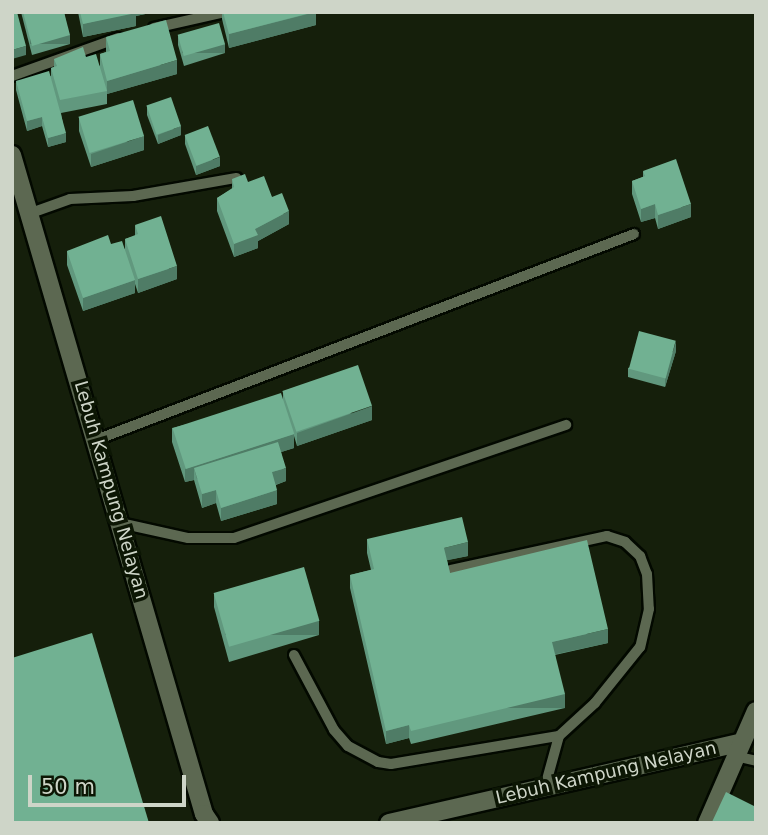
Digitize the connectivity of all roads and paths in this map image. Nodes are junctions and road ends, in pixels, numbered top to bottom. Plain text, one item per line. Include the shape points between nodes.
1 (221, 13) edge
2 (12, 76) edge
3 (12, 155) edge
4 (236, 178) edge
5 (18, 183) edge
6 (31, 213) junction
7 (634, 234) dead end
8 (566, 425) dead end
9 (96, 440) junction
10 (120, 523) junction
11 (451, 570) edge
12 (294, 655) dead end
13 (756, 711) edge
14 (559, 736) junction
15 (738, 749) junction
16 (756, 761) edge
17 (545, 788) junction
18 (210, 823) edge
19 (389, 823) edge
20 (707, 823) edge

1 - 2 lane via 80,48
3 - 5 street, Lebuh Kampung Nelayan
4 - 6 lane via 133,197 70,199
5 - 6 street, Lebuh Kampung Nelayan
6 - 9 street, Lebuh Kampung Nelayan
7 - 9 lane
8 - 10 lane via 234,538 188,538
9 - 10 street, Lebuh Kampung Nelayan
10 - 18 street, Lebuh Kampung Nelayan
11 - 14 lane via 607,536 625,542 640,555 648,574 649,609 640,647 594,703
12 - 14 lane via 334,730 348,746 378,762 391,764
13 - 15 street
14 - 17 lane via 552,748
15 - 16 lane
15 - 17 street, Lebuh Kampung Nelayan
15 - 20 street
17 - 19 street, Lebuh Kampung Nelayan

